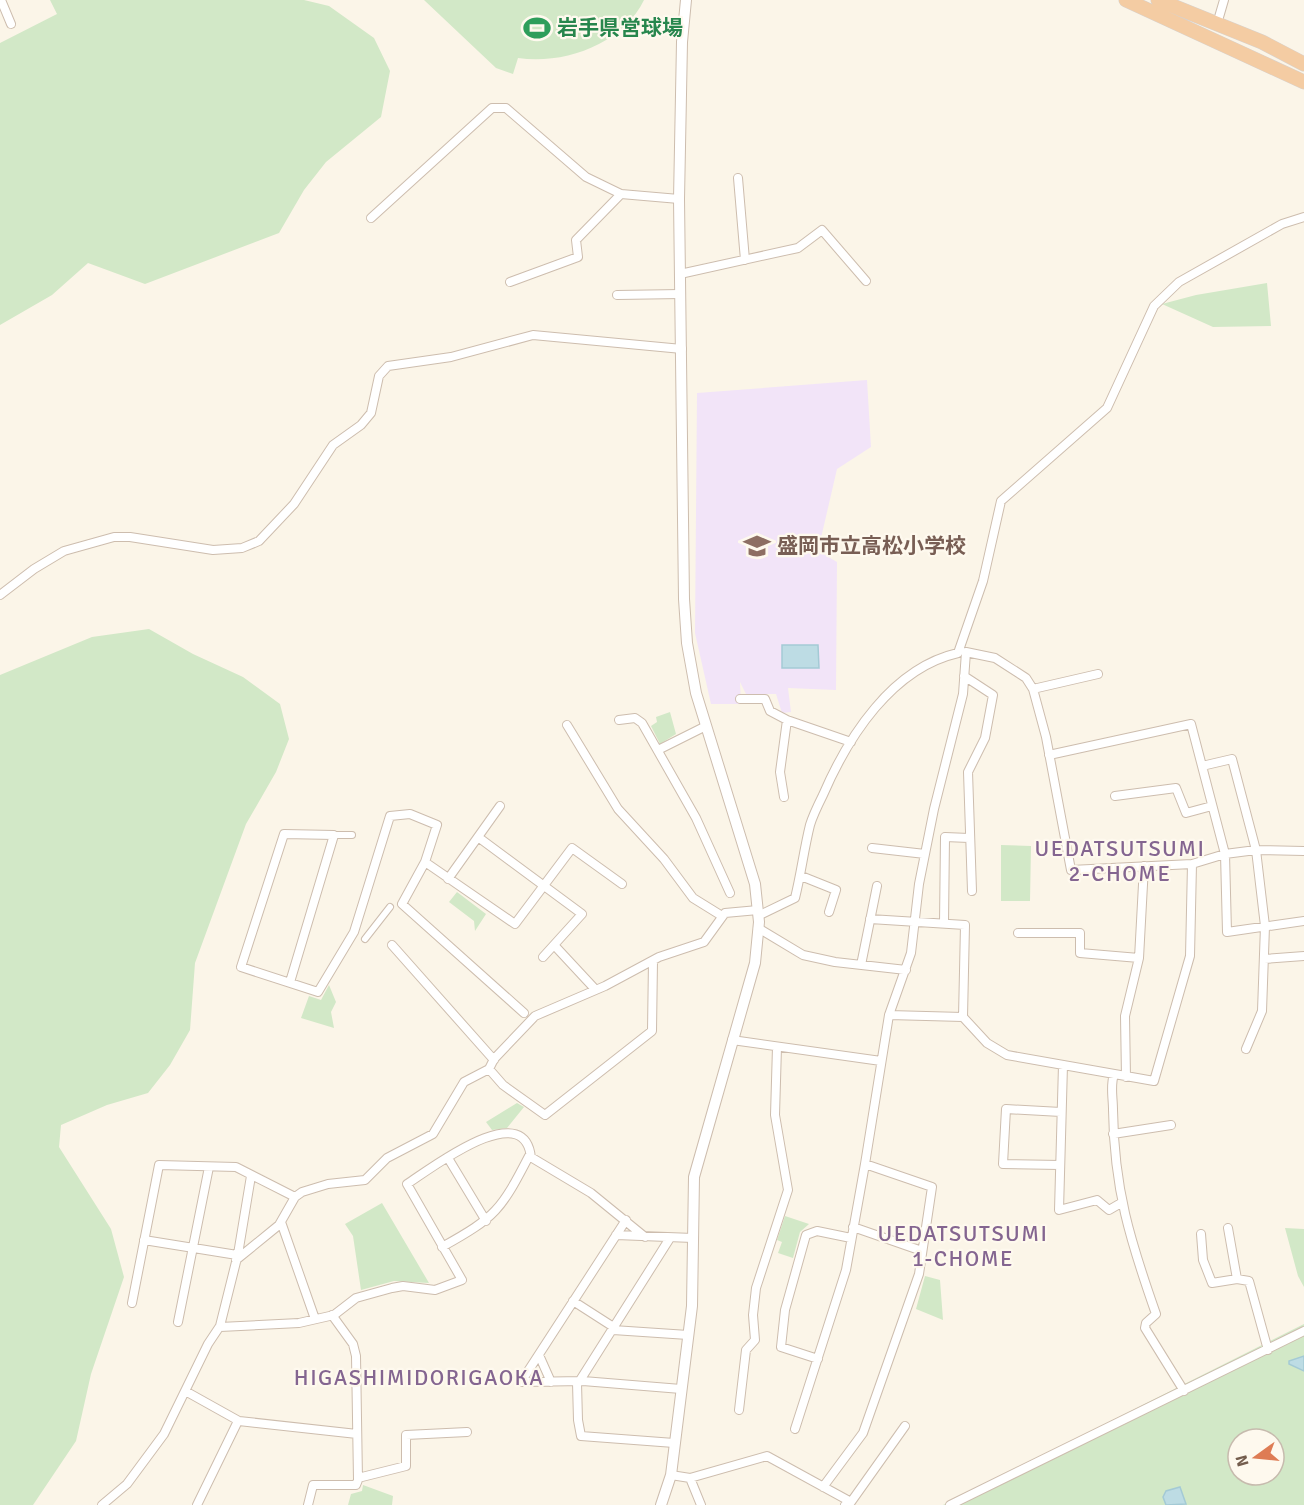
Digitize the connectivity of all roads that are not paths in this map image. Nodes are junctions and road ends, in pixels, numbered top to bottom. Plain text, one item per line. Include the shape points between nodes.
1 (1, 0) edge
2 (686, 0) edge
3 (1126, 0) edge
4 (1158, 0) edge
5 (1224, 0) edge
6 (11, 24) dead end
7 (1217, 24) junction
8 (1304, 64) edge
9 (1304, 82) edge
10 (738, 178) dead end
11 (621, 194) junction
12 (679, 200) junction
13 (1304, 217) edge
14 (371, 218) dead end
15 (745, 260) junction
16 (680, 274) junction
17 (866, 281) dead end
18 (510, 282) dead end
19 (681, 294) junction
20 (617, 295) dead end
21 (682, 349) junction
22 (0, 595) edge
23 (1098, 674) dead end
24 (964, 676) junction
25 (1033, 689) junction
26 (740, 699) dead end
27 (619, 720) dead end
28 (787, 720) junction
29 (567, 725) dead end
30 (706, 726) junction
31 (851, 742) junction
32 (658, 750) junction
33 (1049, 755) junction
34 (1202, 766) junction
35 (1115, 796) dead end
36 (784, 797) dead end
37 (500, 806) dead end
38 (1212, 806) junction
39 (334, 835) junction
40 (929, 835) junction
41 (352, 836) dead end
42 (478, 837) junction
43 (945, 837) junction
44 (969, 838) junction
45 (872, 848) dead end
46 (1256, 849) junction
47 (1304, 851) edge
48 (925, 854) junction
49 (1225, 854) junction
50 (425, 862) junction
51 (1192, 864) junction
52 (1144, 866) junction
53 (801, 876) junction
54 (448, 879) junction
55 (622, 884) dead end
56 (544, 886) junction
57 (877, 886) dead end
58 (972, 891) dead end
59 (730, 893) dead end
60 (396, 906) junction
61 (760, 912) junction
62 (829, 912) dead end
63 (722, 916) junction
64 (870, 919) junction
65 (1304, 921) edge
66 (915, 923) junction
67 (944, 923) junction
68 (1265, 926) junction
69 (758, 928) junction
70 (1018, 933) dead end
71 (365, 939) dead end
72 (392, 945) dead end
73 (554, 945) junction
74 (1304, 956) edge
75 (543, 957) dead end
76 (1139, 958) junction
77 (1264, 959) junction
78 (653, 961) junction
79 (861, 965) junction
80 (906, 970) junction
81 (290, 982) junction
82 (594, 988) junction
83 (524, 1013) dead end
84 (888, 1015) junction
85 (963, 1017) junction
86 (732, 1040) junction
87 (777, 1047) junction
88 (1246, 1049) dead end
89 (881, 1061) junction
90 (491, 1065) junction
91 (1063, 1065) junction
92 (1114, 1074) junction
93 (1126, 1077) junction
94 (1061, 1112) junction
95 (1171, 1125) dead end
96 (1113, 1134) junction
97 (448, 1158) junction
98 (531, 1158) junction
99 (865, 1164) junction
100 (1060, 1165) junction
101 (209, 1167) junction
102 (251, 1176) junction
103 (295, 1197) junction
104 (1121, 1203) junction
105 (626, 1220) junction
106 (486, 1221) junction
107 (281, 1222) junction
108 (854, 1227) junction
109 (1228, 1228) dead end
110 (1202, 1234) dead end
111 (616, 1235) junction
112 (645, 1237) junction
113 (670, 1238) junction
114 (693, 1238) junction
115 (851, 1238) junction
116 (144, 1240) junction
117 (442, 1247) junction
118 (192, 1248) junction
119 (922, 1251) junction
120 (237, 1258) junction
121 (1237, 1279) junction
122 (573, 1300) junction
123 (132, 1303) dead end
124 (332, 1315) junction
125 (315, 1319) junction
126 (178, 1322) dead end
127 (220, 1327) junction
128 (614, 1329) junction
129 (1304, 1331) edge
130 (688, 1335) junction
131 (1268, 1350) junction
132 (539, 1355) junction
133 (818, 1359) junction
134 (551, 1382) junction
135 (578, 1382) junction
136 (681, 1389) junction
137 (1184, 1391) junction
138 (187, 1392) junction
139 (739, 1410) dead end
140 (238, 1421) junction
141 (904, 1426) dead end
142 (795, 1429) dead end
143 (467, 1432) dead end
144 (357, 1434) junction
145 (674, 1443) junction
146 (671, 1475) junction
147 (358, 1478) junction
148 (690, 1478) junction
149 (823, 1486) junction
150 (848, 1503) edge
151 (102, 1505) edge
152 (196, 1505) edge
153 (308, 1505) edge
154 (661, 1505) edge
155 (700, 1505) edge
156 (950, 1505) edge

1 - 6 street
2 - 12 street
3 - 9 highway
4 - 7 highway
5 - 7 street
7 - 8 highway
10 - 15 street
11 - 12 street
11 - 14 street via 586,177 506,108 492,108
11 - 18 street via 576,240 578,257
12 - 16 street
13 - 31 street via 1282,224 1213,262 1161,297 1143,326 1107,408 1001,501 983,581 958,653 939,657 915,671 891,691
15 - 16 street
15 - 17 street via 798,248 822,230
16 - 19 street
19 - 20 street
19 - 21 street
21 - 22 street via 533,335 451,357 388,366 379,376 371,413 333,445 294,504 260,541 242,548 213,550 114,537 64,551
21 - 30 street via 684,599 687,643
23 - 25 street
24 - 25 street via 966,652 977,652 1014,669
24 - 40 street via 960,712 951,735
24 - 44 street via 993,695 985,738 968,772
25 - 33 street
26 - 28 street via 765,699 770,711
27 - 32 street via 635,718 642,723
28 - 31 street
28 - 36 street via 780,772
29 - 63 street via 625,818 664,859 693,898
30 - 32 street
30 - 61 street via 755,884
31 - 53 street via 810,823
32 - 59 street via 696,818
33 - 34 street via 1191,724
33 - 52 street via 1071,870
34 - 38 street
34 - 46 street via 1232,759
35 - 38 street via 1176,788 1186,813
37 - 42 street
38 - 49 street
39 - 41 street
39 - 81 street
39 - 81 street via 284,834 241,967
40 - 43 street
40 - 48 street
42 - 54 street
42 - 56 street
43 - 44 street
43 - 67 street
44 - 58 street
45 - 48 street
46 - 47 street
46 - 49 street
46 - 68 street
48 - 66 street
49 - 51 street
49 - 68 street via 1227,932
50 - 54 street
50 - 60 street
50 - 81 street via 437,825 410,814 390,816 378,837 354,932 318,992
51 - 52 street
51 - 93 street via 1190,956 1154,1081
52 - 76 street
53 - 61 street via 795,898
53 - 62 street via 836,890
54 - 56 street via 515,924
55 - 56 street via 572,849
56 - 73 street via 582,914
57 - 64 street
60 - 71 street
60 - 83 street
61 - 63 street
61 - 69 street
63 - 78 street via 704,942
64 - 66 street
64 - 79 street
65 - 68 street
66 - 67 street
66 - 80 street
67 - 85 street via 965,925
68 - 77 street
69 - 79 street via 802,955
69 - 86 street via 755,963
70 - 76 street via 1080,933 1080,953
72 - 90 street
73 - 75 street
73 - 82 street
74 - 77 street
76 - 93 street via 1125,1016
77 - 88 street via 1262,1011
78 - 82 street
78 - 90 street via 652,1031 545,1115 503,1085
79 - 80 street
80 - 84 street
82 - 90 street via 535,1016
84 - 85 street
84 - 89 street
85 - 91 street via 987,1043 1007,1055
86 - 87 street
86 - 114 street via 694,1177
87 - 89 street
87 - 139 street via 775,1116 788,1190 756,1288 755,1340 746,1350
89 - 99 street
90 - 103 street via 464,1082 433,1134 387,1158 370,1176 314,1187
91 - 92 street
91 - 94 street
92 - 93 street
92 - 96 street
94 - 100 street
94 - 100 street via 1006,1109 1003,1164
95 - 96 street
96 - 104 street
97 - 98 street via 481,1139 509,1132 522,1138
97 - 106 street
97 - 117 street via 406,1184
98 - 105 street via 591,1193
98 - 106 street via 500,1208
99 - 108 street
99 - 119 street via 932,1187
100 - 104 street via 1059,1210 1097,1200 1109,1210
101 - 102 street via 236,1167
101 - 116 street via 159,1165
101 - 118 street
102 - 103 street
102 - 120 street
103 - 107 street
104 - 137 street via 1156,1314 1145,1328
105 - 111 street
105 - 112 street
106 - 117 street
107 - 120 street
107 - 125 street
108 - 115 street
108 - 119 street
109 - 121 street
110 - 121 street via 1203,1260 1212,1283
111 - 112 street
111 - 122 street
112 - 113 street
113 - 114 street
113 - 128 street
114 - 130 street
115 - 133 street via 846,1270
115 - 133 street via 818,1231 806,1235 784,1310 781,1347
116 - 118 street
116 - 123 street
117 - 124 street via 462,1280 435,1290 403,1286 356,1298
118 - 120 street
118 - 126 street
119 - 149 street via 919,1274 863,1433
120 - 127 street
121 - 131 street via 1249,1281
122 - 128 street
122 - 132 street
124 - 125 street
124 - 144 street via 353,1344 356,1356
125 - 127 street via 284,1325
127 - 138 street via 208,1344
128 - 130 street
128 - 135 street
129 - 131 street
130 - 136 street
131 - 137 street
132 - 134 street
132 - 134 street via 521,1382
133 - 142 street
134 - 135 street
135 - 136 street
135 - 145 street via 581,1436
136 - 145 street
137 - 156 street
138 - 140 street
138 - 151 street via 157,1445 127,1484
140 - 144 street
140 - 152 street
141 - 150 street
143 - 147 street via 406,1435 406,1466
144 - 147 street
145 - 146 street
146 - 148 street
146 - 154 street
147 - 153 street via 356,1485 347,1487 313,1485
148 - 149 street via 766,1456
148 - 155 street
149 - 150 street

